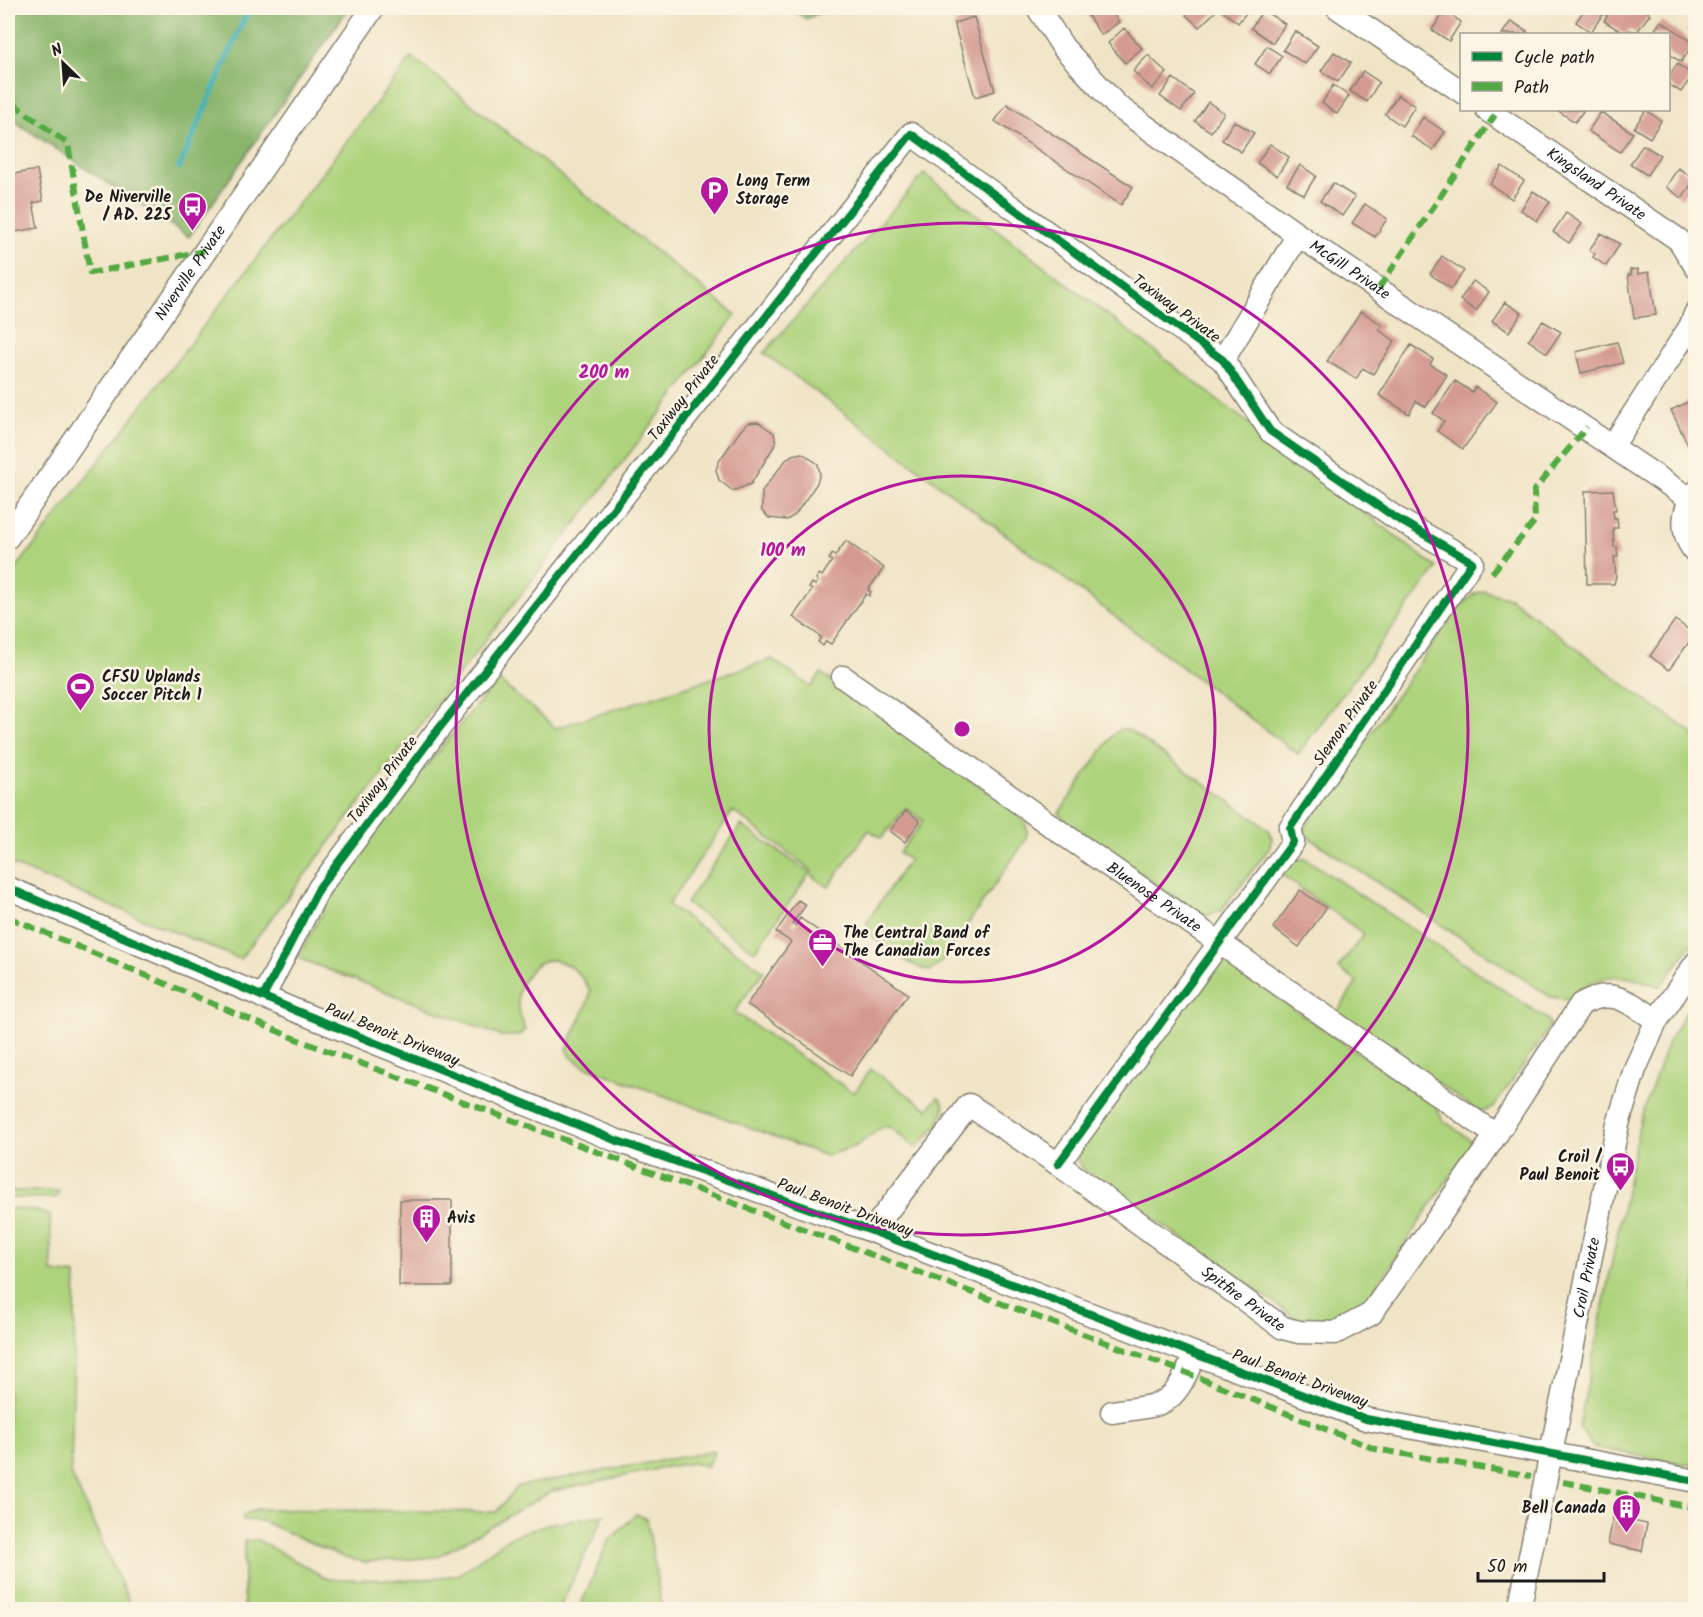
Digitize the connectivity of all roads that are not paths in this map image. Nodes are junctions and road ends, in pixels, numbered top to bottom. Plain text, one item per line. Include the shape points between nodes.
1 (372, 8) edge
2 (1038, 8) edge
3 (1338, 8) edge
4 (1460, 91) edge
5 (1488, 111) edge
6 (1298, 235) junction
7 (1695, 267) edge
8 (1695, 312) edge
9 (1222, 360) junction
10 (1613, 445) junction
11 (1693, 495) edge
12 (8, 537) edge
13 (1695, 553) edge
14 (843, 677) dead end
15 (8, 888) edge
16 (1220, 943) junction
17 (1695, 963) edge
18 (263, 997) junction
19 (1657, 1020) junction
20 (1496, 1135) junction
21 (1058, 1164) junction
22 (872, 1232) junction
23 (1195, 1354) junction
24 (1112, 1412) dead end
25 (1550, 1452) junction
26 (1695, 1481) edge
27 (1519, 1610) edge

1 - 12 street, Niverville Private
2 - 6 street, McGill Private via 1063,47 1117,106
3 - 4 street
5 - 7 street, Kingsland Private via 1679,240
6 - 9 street
6 - 10 street, McGill Private
8 - 10 street via 1690,327
9 - 16 street, Slemon Private via 1270,431 1396,518 1472,562 1290,828 1293,842
9 - 18 street, Taxiway Private via 910,134 615,517 433,736 319,888
10 - 11 street, McGill Private
11 - 13 street via 1683,522
14 - 16 street, Bluenose Private
15 - 18 street, Paul Benoit Driveway
16 - 20 street, Bluenose Private
16 - 21 street, Slemon Private
17 - 19 street, Croil Private
18 - 22 street, Paul Benoit Driveway via 615,1140
19 - 20 street, Spitfire Private via 1620,998 1597,995 1581,1004
19 - 25 street, Croil Private via 1635,1069 1618,1124
20 - 21 street, Spitfire Private via 1371,1314 1335,1333 1283,1328
21 - 22 street, Spitfire Private via 969,1105
22 - 23 street, Paul Benoit Driveway
23 - 24 street via 1171,1399
23 - 25 street, Paul Benoit Driveway via 1366,1419
25 - 26 street, Paul Benoit Driveway
25 - 27 street, Croil Private

